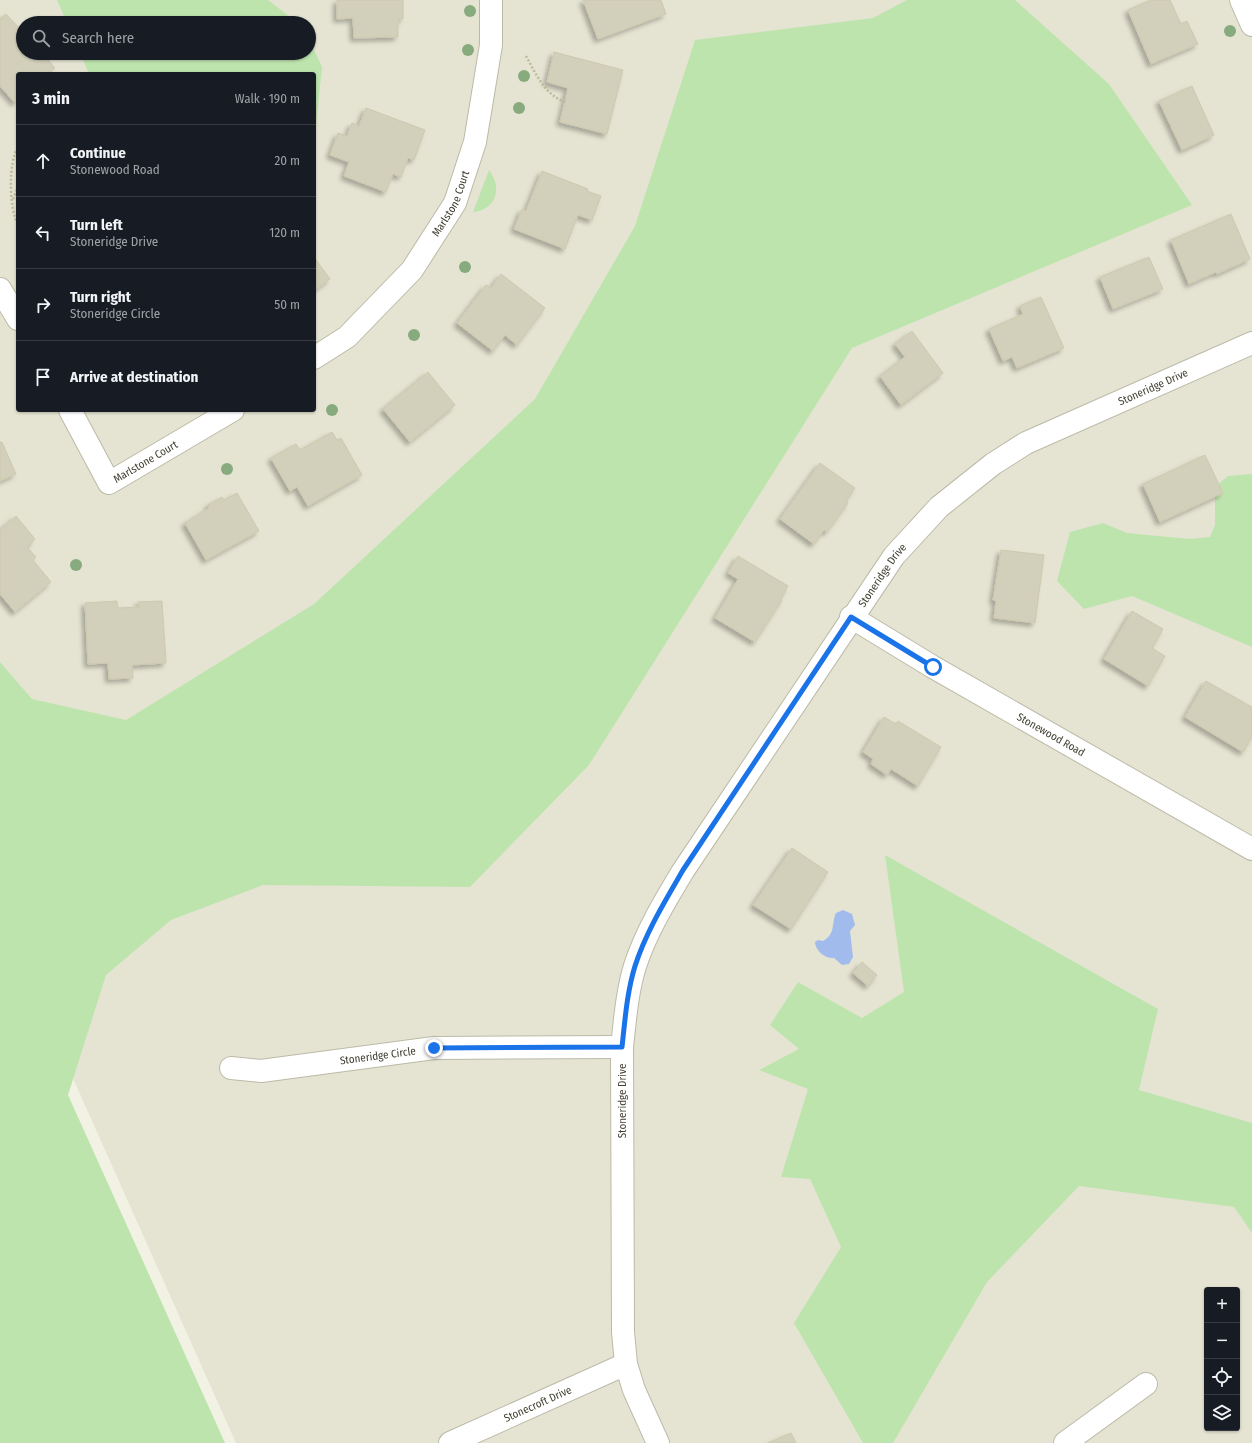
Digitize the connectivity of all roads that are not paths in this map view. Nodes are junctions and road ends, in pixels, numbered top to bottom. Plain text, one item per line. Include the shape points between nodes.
1 (491, 0) edge
2 (1242, 0) edge
3 (1252, 24) edge
4 (0, 289) edge
5 (16, 316) edge
6 (1252, 344) edge
7 (316, 357) edge
8 (71, 412) edge
9 (230, 412) edge
10 (851, 617) junction
11 (1252, 849) edge
12 (622, 1047) junction
13 (231, 1068) dead end
14 (626, 1364) junction
15 (1146, 1384) dead end
16 (450, 1443) edge
17 (658, 1443) edge
18 (1065, 1443) edge

1 - 7 street, Marlstone Court via 491,45 475,142 455,203 412,270 347,337
2 - 3 street
4 - 5 street
6 - 10 street, Stoneridge Drive via 1062,426 1026,443 993,464 939,507 914,532
8 - 9 street, Marlstone Court via 109,484
10 - 11 street, Stonewood Road via 940,671
10 - 12 street, Stoneridge Drive via 683,870 660,910 634,967
12 - 13 street, Stoneridge Circle via 434,1048 261,1071
12 - 14 street, Stoneridge Drive via 623,1332
14 - 16 street, Stonecroft Drive
14 - 17 street, Stoneridge Drive via 634,1390
15 - 18 street

